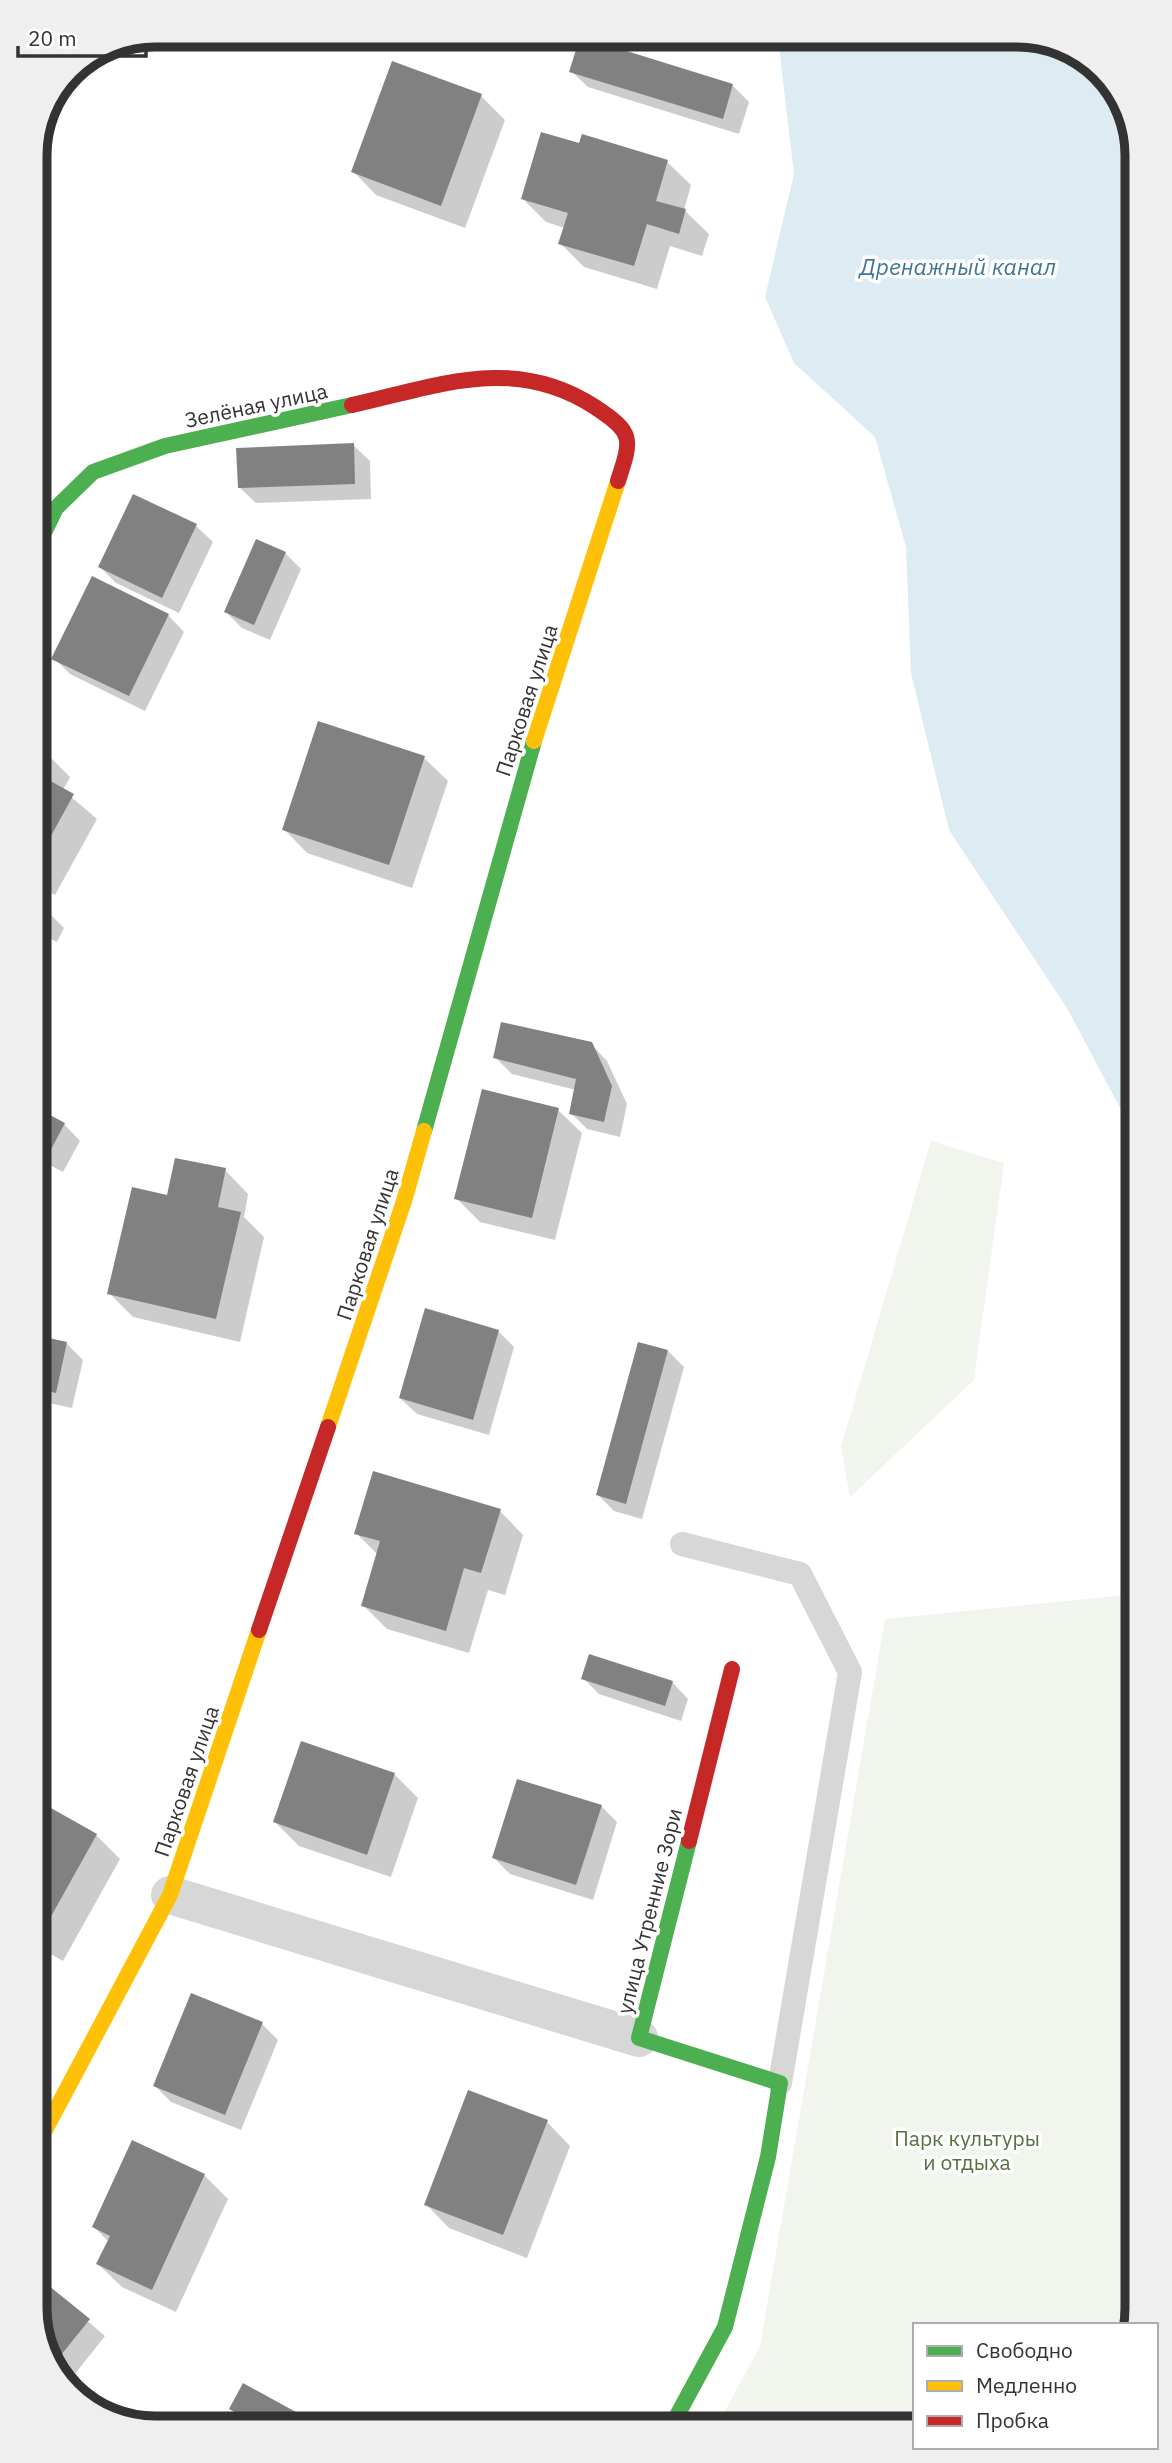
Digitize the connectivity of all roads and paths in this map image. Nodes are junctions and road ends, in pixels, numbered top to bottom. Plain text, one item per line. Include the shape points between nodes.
1 (528, 378) joint
2 (47, 526) edge
3 (682, 1544) dead end
4 (732, 1670) dead end
5 (170, 1895) junction
6 (639, 2038) junction
7 (780, 2083) junction
8 (47, 2126) edge
9 (677, 2416) edge

1 - 2 street, Зелёная улица via 482,377 165,446 93,472 56,508
1 - 5 street, Парковая улица via 569,390 621,424 629,446 530,753 404,1201
3 - 7 lane via 800,1574 850,1672
4 - 6 street, улица Утренние Зори
5 - 6 street
5 - 8 street, Парковая улица
6 - 7 street, улица Утренние Зори
7 - 9 street via 768,2157 725,2327

